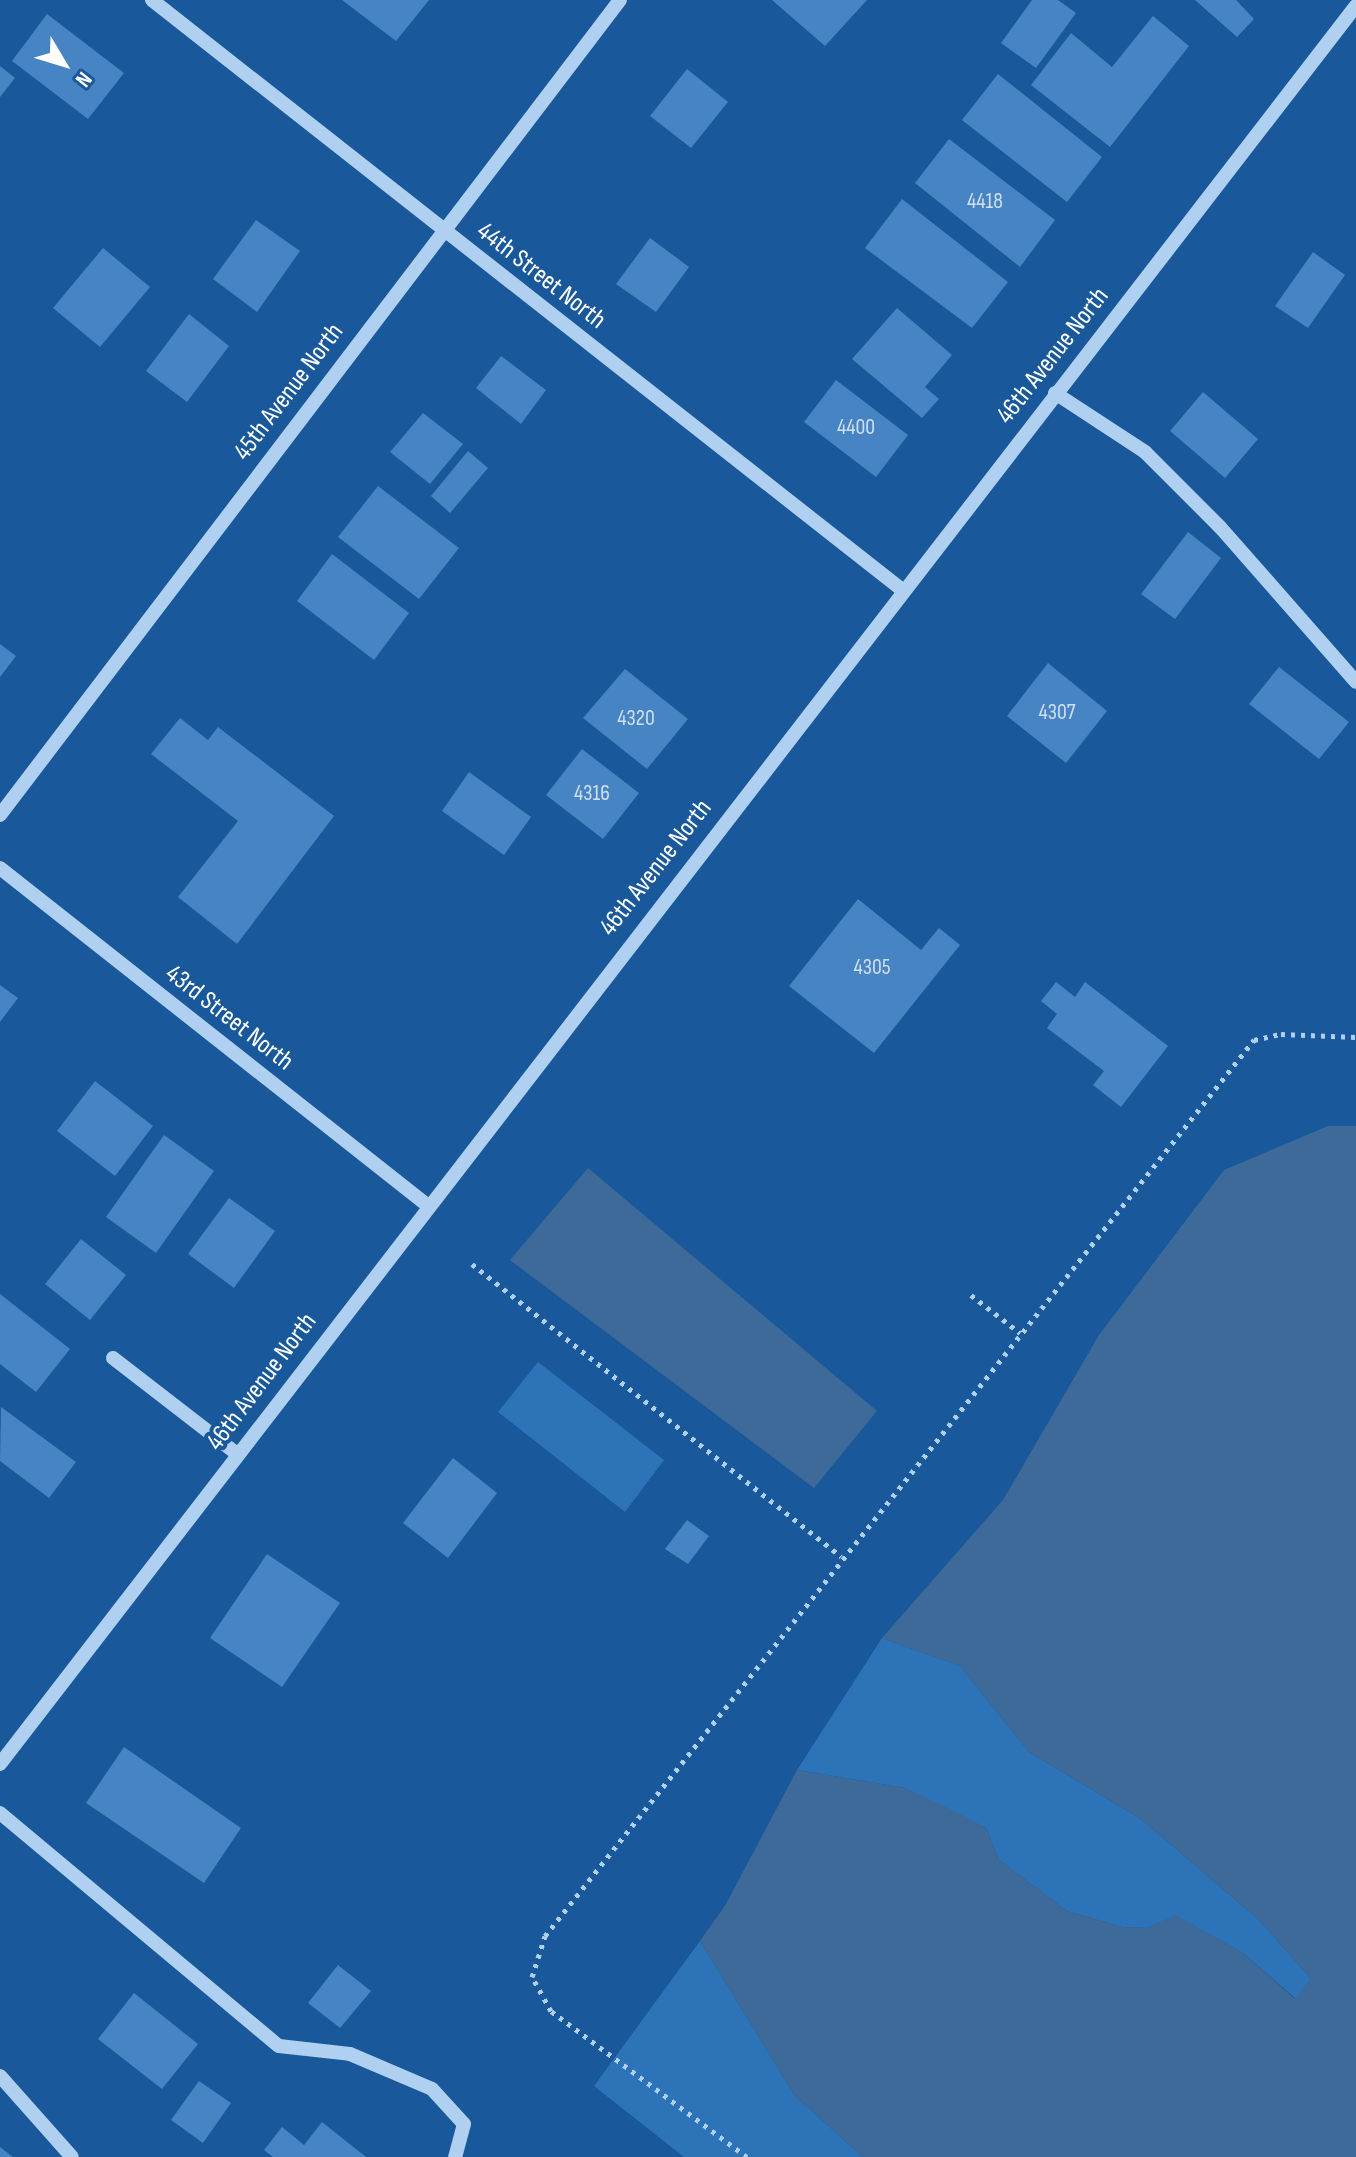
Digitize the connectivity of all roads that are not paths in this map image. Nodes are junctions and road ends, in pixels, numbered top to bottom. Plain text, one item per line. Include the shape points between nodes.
1 (152, 0) edge
2 (620, 0) edge
3 (1356, 6) edge
4 (442, 229) junction
5 (1055, 393) junction
6 (901, 589) junction
7 (1356, 682) edge
8 (0, 815) edge
9 (0, 868) edge
10 (427, 1205) junction
11 (113, 1358) dead end
12 (237, 1454) junction
13 (0, 1764) edge
14 (0, 1813) edge
15 (0, 2076) edge
16 (72, 2157) edge
17 (455, 2157) edge

1 - 4 street, 44th Street North
2 - 4 street, 45th Avenue North
3 - 5 street, 46th Avenue North
4 - 6 street, 44th Street North
4 - 8 street, 45th Avenue North
5 - 6 street, 46th Avenue North
5 - 7 street via 1145,452 1220,527
6 - 10 street, 46th Avenue North
9 - 10 street, 43rd Street North
10 - 12 street, 46th Avenue North
11 - 12 street
12 - 13 street, 46th Avenue North
14 - 17 street via 279,2046 350,2054 432,2089 464,2124
15 - 16 street

